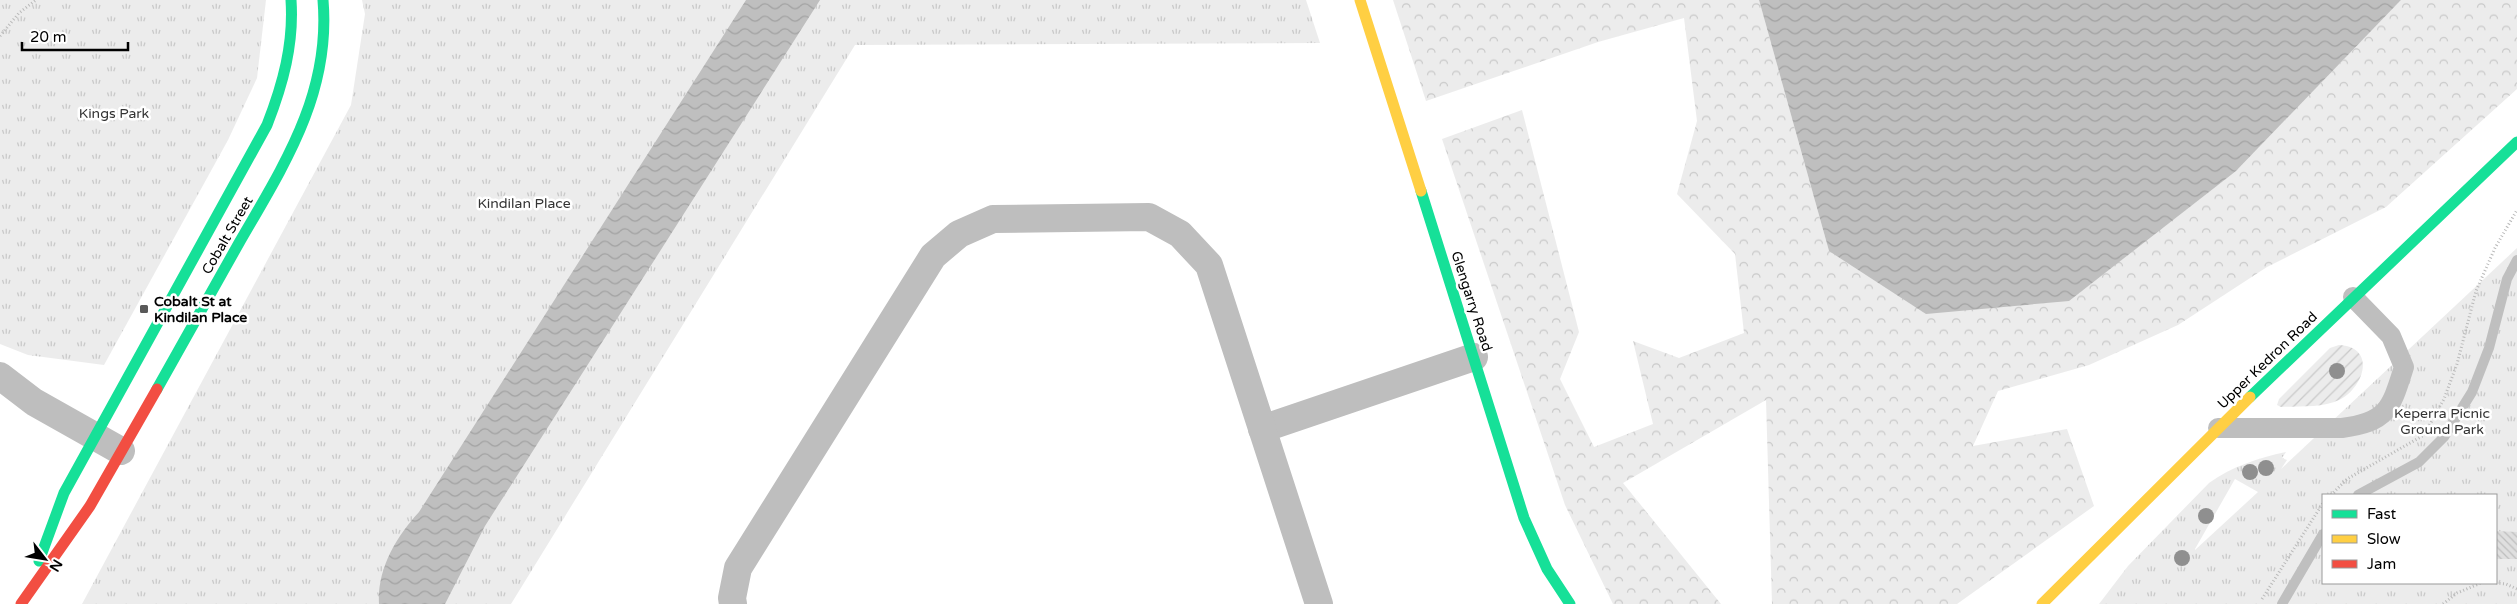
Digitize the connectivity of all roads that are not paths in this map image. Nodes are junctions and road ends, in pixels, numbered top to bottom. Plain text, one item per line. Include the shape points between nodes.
1 (291, 0) edge
2 (323, 0) edge
3 (1360, 0) edge
4 (2517, 142) edge
5 (2353, 297) junction
6 (1474, 357) junction
7 (0, 376) edge
8 (2218, 428) junction
9 (1262, 429) junction
10 (95, 437) junction
11 (121, 451) junction
12 (27, 593) junction
13 (21, 604) edge
14 (733, 604) edge
15 (1318, 604) edge
16 (1570, 604) edge
17 (2042, 604) edge

1 - 10 street, Cobalt Street via 290,51 282,86 267,125
2 - 11 street, Cobalt Street via 322,50 300,133
3 - 6 street, Glengarry Road
4 - 5 street, Upper Kedron Road
5 - 8 street, Upper Kedron Road
5 - 8 lane via 2391,336 2404,367 2389,408 2378,419 2361,426 2342,428
6 - 9 street
6 - 16 street, Glengarry Road via 1524,518 1547,569
7 - 10 street via 34,402
8 - 17 street, Upper Kedron Road
9 - 14 street via 1209,265 1180,234 1148,217 993,219 959,234 933,256 738,568
9 - 15 street
10 - 11 street
10 - 12 street, Cobalt Street via 64,493
11 - 12 street, Cobalt Street via 90,506
12 - 13 street, Cobalt Street

